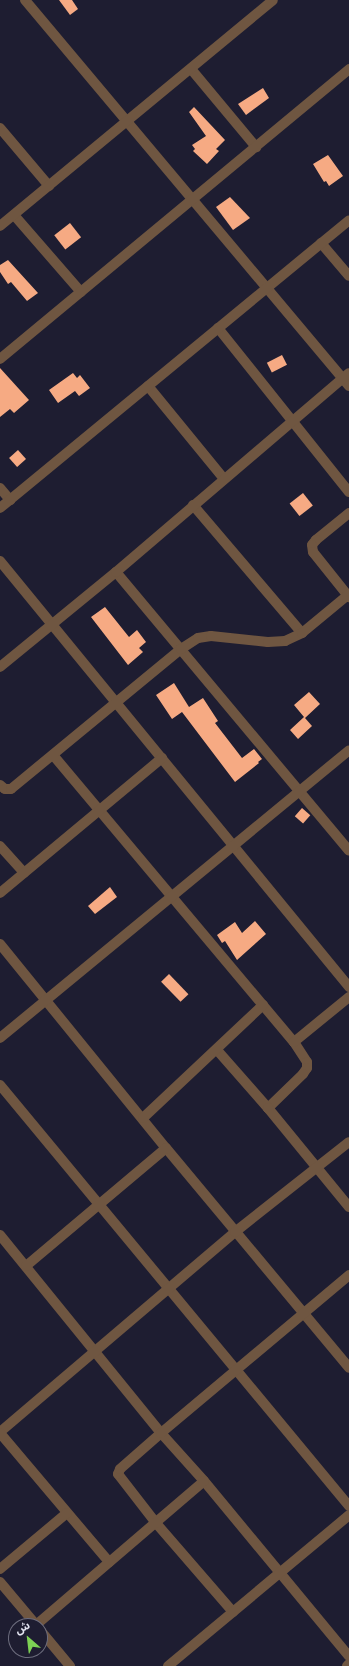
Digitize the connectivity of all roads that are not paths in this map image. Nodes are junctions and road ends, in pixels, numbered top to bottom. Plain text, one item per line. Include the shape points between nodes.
1 (25, 0) edge
2 (273, 0) edge
3 (191, 69) junction
4 (349, 69) edge
5 (128, 122) junction
6 (0, 128) edge
7 (256, 147) junction
8 (49, 186) junction
9 (193, 200) junction
10 (14, 215) junction
11 (349, 220) edge
12 (0, 226) edge
13 (321, 243) junction
14 (349, 276) edge
15 (267, 288) junction
16 (80, 292) junction
17 (218, 328) junction
18 (0, 359) edge
19 (347, 379) edge
20 (148, 386) junction
21 (293, 422) junction
22 (224, 479) junction
23 (0, 488) edge
24 (349, 492) edge
25 (10, 500) junction
26 (193, 505) junction
27 (0, 508) edge
28 (349, 513) edge
29 (0, 561) edge
30 (116, 572) junction
31 (348, 596) edge
32 (51, 624) junction
33 (302, 633) junction
34 (181, 649) junction
35 (0, 667) edge
36 (116, 703) junction
37 (349, 750) edge
38 (53, 755) junction
39 (162, 758) junction
40 (0, 785) edge
41 (299, 791) junction
42 (100, 810) junction
43 (233, 845) junction
44 (0, 846) edge
45 (349, 852) edge
46 (24, 873) junction
47 (0, 893) edge
48 (172, 896) junction
49 (0, 944) edge
50 (349, 987) edge
51 (349, 997) edge
52 (47, 1001) junction
53 (264, 1005) junction
54 (0, 1038) edge
55 (294, 1042) junction
56 (218, 1050) junction
57 (0, 1085) edge
58 (268, 1108) junction
59 (143, 1118) junction
60 (349, 1142) edge
61 (166, 1148) junction
62 (317, 1167) junction
63 (99, 1205) junction
64 (349, 1207) edge
65 (236, 1232) junction
66 (0, 1235) edge
67 (26, 1266) junction
68 (349, 1275) edge
69 (169, 1287) junction
70 (303, 1314) junction
71 (95, 1350) junction
72 (349, 1368) edge
73 (236, 1370) junction
74 (0, 1433) edge
75 (161, 1433) junction
76 (204, 1481) junction
77 (349, 1506) edge
78 (67, 1513) junction
79 (349, 1515) edge
80 (156, 1523) junction
81 (109, 1562) junction
82 (0, 1569) edge
83 (279, 1573) junction
84 (0, 1582) edge
85 (233, 1612) junction
86 (30, 1618) edge
87 (47, 1618) edge
88 (48, 1640) edge
89 (349, 1656) edge
90 (70, 1666) edge
91 (168, 1666) edge

1 - 5 street
2 - 3 street
3 - 5 street
3 - 7 street
4 - 7 street
5 - 8 street
5 - 9 street
6 - 8 street
7 - 9 street
8 - 10 street
9 - 15 street
9 - 16 street
10 - 12 street
10 - 16 street
11 - 13 street
13 - 14 street
13 - 15 street
15 - 17 street
15 - 19 street
16 - 18 street
17 - 20 street
17 - 21 street
19 - 21 street
20 - 22 street
20 - 25 street
21 - 22 street
21 - 24 street
22 - 26 street
23 - 25 street
25 - 27 street
26 - 30 street
26 - 33 street
28 - 31 street via 312,546 313,552
29 - 32 street
30 - 32 street
30 - 34 street
31 - 33 street
32 - 35 street
32 - 36 street
33 - 34 street via 285,641 268,642 211,636 198,638
34 - 36 street
34 - 41 street
36 - 38 street
36 - 39 street
37 - 41 street
38 - 40 street via 10,789 5,790
38 - 42 street
39 - 42 street
39 - 43 street
41 - 43 street
41 - 45 street
42 - 46 street
42 - 48 street
43 - 48 street
43 - 50 street
44 - 46 street
46 - 47 street
48 - 52 street
48 - 53 street
49 - 52 street
51 - 55 street
52 - 54 street
52 - 59 street
53 - 55 street
53 - 56 street
55 - 58 street via 307,1062 307,1068
56 - 58 street
56 - 59 street
57 - 63 street
58 - 62 street
59 - 61 street
60 - 62 street
61 - 63 street
61 - 65 street
62 - 64 street
62 - 65 street
63 - 67 street
63 - 69 street
65 - 69 street
65 - 70 street
66 - 67 street
67 - 71 street
68 - 70 street
69 - 71 street
69 - 73 street
70 - 72 street
70 - 73 street
71 - 74 street
71 - 75 street
73 - 75 street
73 - 77 street
74 - 78 street
75 - 76 street
75 - 80 street via 118,1474
76 - 80 street
76 - 83 street
78 - 81 street
78 - 82 street
79 - 83 street
80 - 81 street
80 - 85 street
81 - 87 street
83 - 85 street
83 - 89 street
84 - 86 street
85 - 91 street
88 - 90 street

